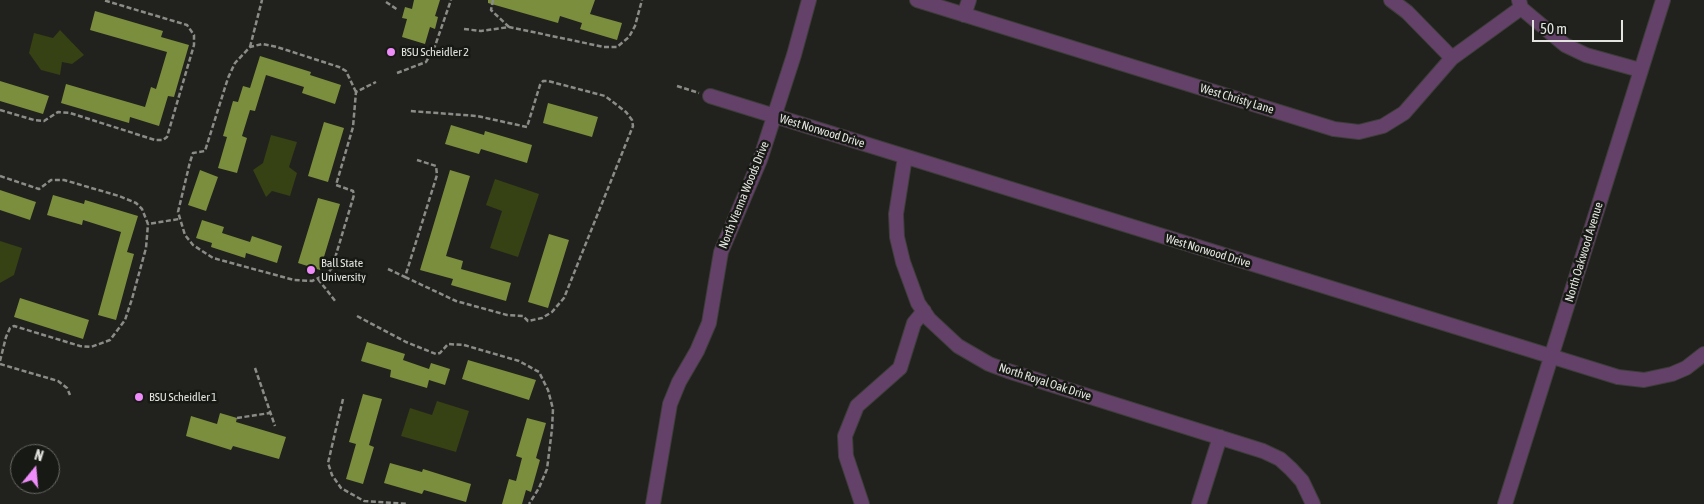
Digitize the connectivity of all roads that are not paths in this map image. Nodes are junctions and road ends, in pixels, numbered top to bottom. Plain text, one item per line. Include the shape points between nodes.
1 (809, 0) edge
2 (917, 0) edge
3 (969, 0) edge
4 (1391, 0) edge
5 (1663, 0) edge
6 (1520, 4) edge
7 (964, 15) junction
8 (1452, 58) junction
9 (1640, 70) junction
10 (710, 96) road end
11 (774, 116) junction
12 (905, 157) junction
13 (924, 311) junction
14 (1704, 354) edge
15 (1551, 357) junction
16 (1220, 437) junction
17 (653, 504) edge
18 (862, 504) edge
19 (1199, 504) edge
20 (1313, 504) edge
21 (1505, 504) edge

1 - 11 street, North Vienna Woods Drive
2 - 7 street, West Christy Lane
3 - 7 street
4 - 8 street
5 - 9 street, North Oakwood Avenue
6 - 8 street, West Christy Lane
6 - 9 street via 1565,45
7 - 8 street, West Christy Lane via 1347,131 1372,130 1394,120 1404,113
9 - 15 street, North Oakwood Avenue
10 - 11 street, West Norwood Drive
11 - 12 street, West Norwood Drive
11 - 17 street, North Vienna Woods Drive via 750,187 721,252 708,323 670,404
12 - 13 street, North Royal Oak Drive via 896,231 903,262
12 - 15 street, West Norwood Drive
13 - 16 street, North Royal Oak Drive via 958,346 989,364
13 - 18 street via 914,323 900,368 857,406 847,428 846,456
14 - 15 street, West Norwood Drive via 1686,368 1644,380 1618,377
15 - 21 street, North Oakwood Avenue
16 - 19 street
16 - 20 street, North Royal Oak Drive via 1280,459 1302,481

